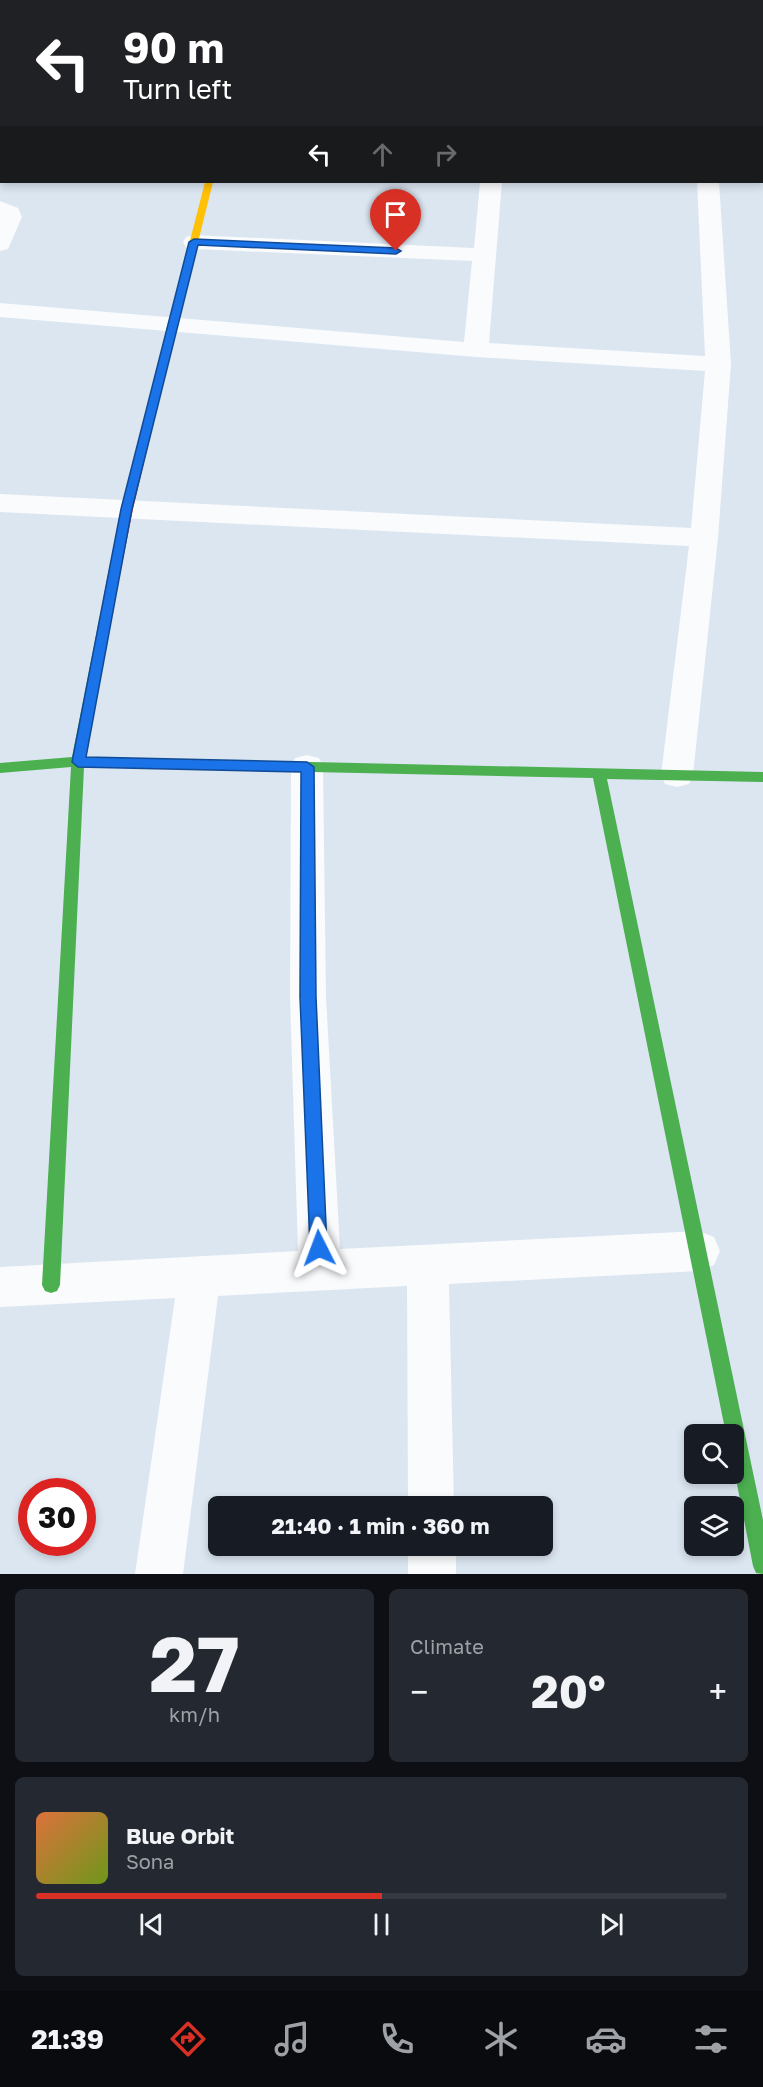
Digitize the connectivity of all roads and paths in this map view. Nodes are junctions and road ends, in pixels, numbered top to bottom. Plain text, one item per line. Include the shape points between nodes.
1 (209, 183) edge
2 (491, 183) edge
3 (708, 183) edge
4 (0, 208) edge
5 (194, 242) junction
6 (0, 244) edge
7 (486, 255) junction
8 (0, 310) edge
9 (174, 323) junction
10 (476, 350) junction
11 (718, 364) junction
12 (0, 503) edge
13 (127, 509) junction
14 (704, 538) junction
15 (78, 762) junction
16 (307, 767) junction
17 (0, 768) edge
18 (599, 773) junction
19 (676, 775) junction
20 (763, 777) edge
21 (699, 1251) junction
22 (428, 1265) junction
23 (320, 1270) junction
24 (199, 1277) junction
25 (51, 1285) junction
26 (0, 1287) edge
27 (431, 1496) edge
28 (432, 1556) edge
29 (763, 1566) edge
30 (159, 1574) edge
31 (432, 1574) edge

1 - 5 street
2 - 7 street
3 - 11 street
4 - 6 street via 11,217
5 - 7 street
5 - 9 street
7 - 10 street
8 - 9 street
9 - 10 street
9 - 13 street
10 - 11 street
11 - 14 street
12 - 13 street
13 - 14 street
13 - 15 street
14 - 19 street
15 - 16 street
15 - 17 street
15 - 25 street
16 - 18 street
16 - 23 street via 308,997
18 - 19 street
18 - 21 street
19 - 20 street
21 - 22 street
21 - 29 street
22 - 23 street
22 - 27 street
23 - 24 street
24 - 25 street
24 - 30 street
25 - 26 street
28 - 31 street

